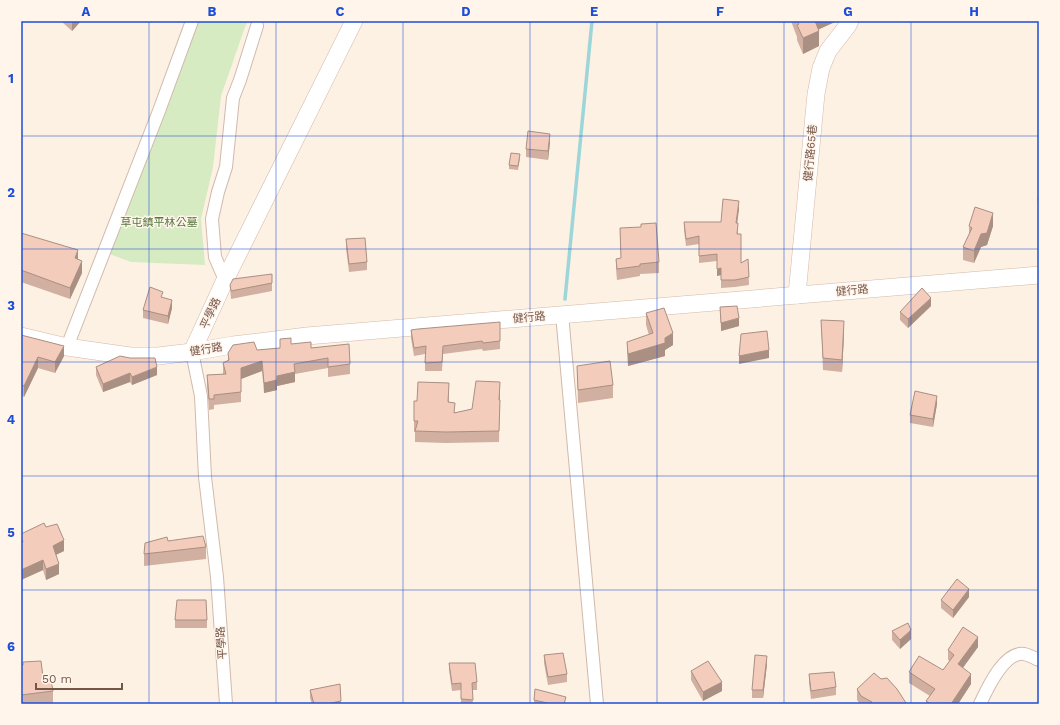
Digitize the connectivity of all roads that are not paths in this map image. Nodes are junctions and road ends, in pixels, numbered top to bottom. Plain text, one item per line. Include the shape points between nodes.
1 (192, 21) edge
2 (354, 21) edge
3 (850, 21) edge
4 (257, 26) dead end
5 (1039, 275) edge
6 (225, 280) junction
7 (797, 295) junction
8 (562, 314) junction
9 (21, 336) edge
10 (67, 347) junction
11 (192, 352) junction
12 (1039, 660) edge
13 (226, 704) edge
14 (596, 704) edge
15 (980, 704) edge

1 - 10 street
2 - 6 street, 平學路
3 - 7 street, 健行路65巷 via 828,51 817,87
4 - 6 street via 233,98 226,167 212,219 215,256
5 - 7 street, 健行路
6 - 11 street, 平學路
7 - 8 street, 健行路
8 - 11 street, 健行路 via 307,336
8 - 14 street
9 - 10 street, 健行路
10 - 11 street, 健行路 via 130,356
11 - 13 street, 平學路 via 201,396 205,477 217,577
12 - 15 street via 1023,654 1011,657 990,684

